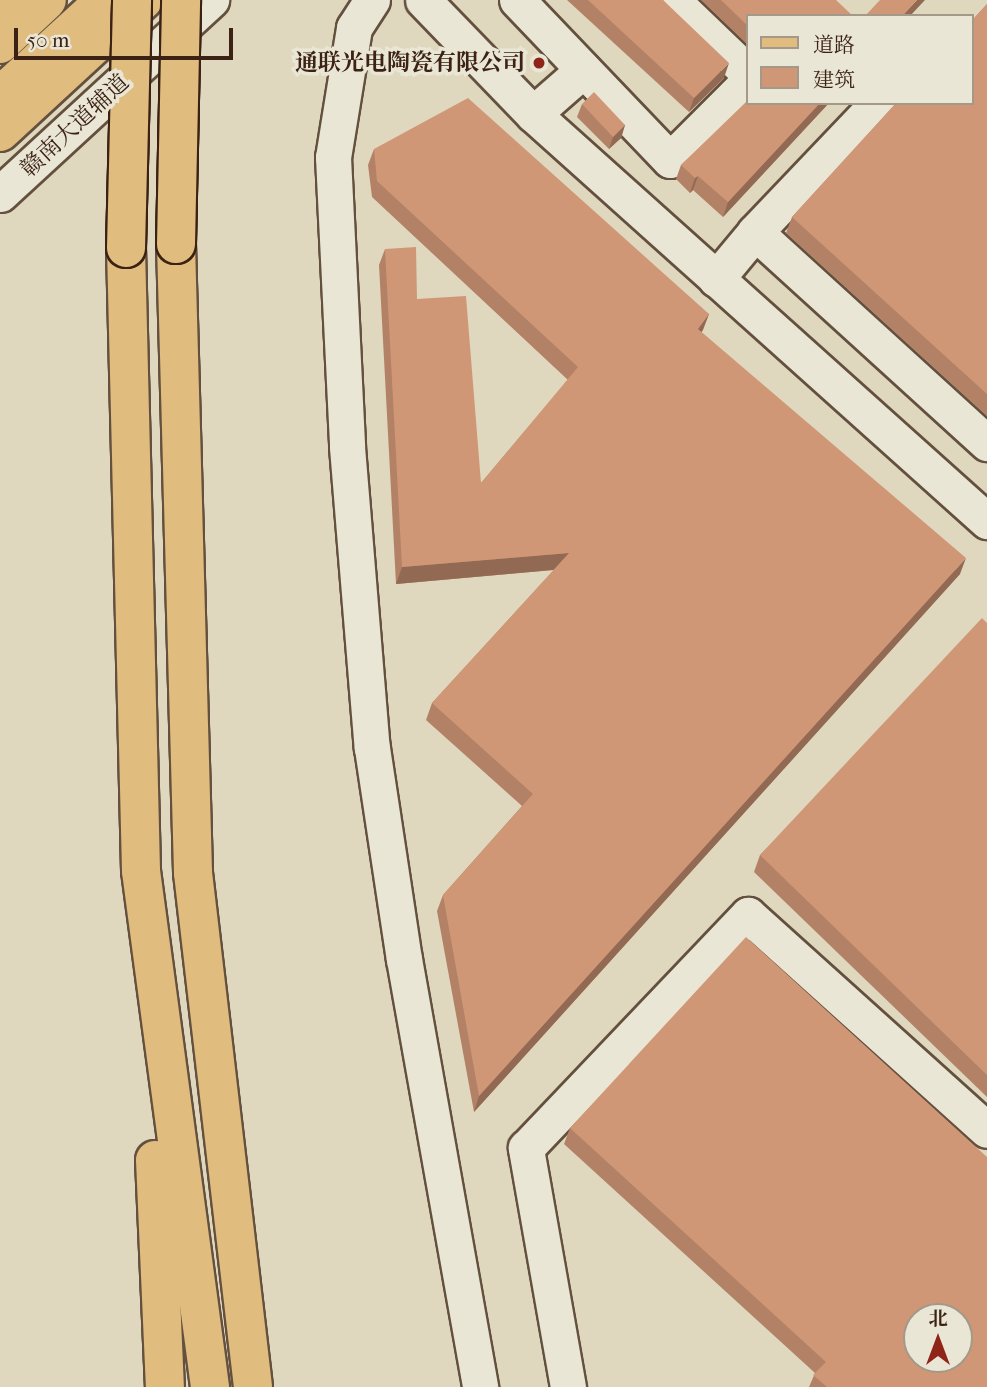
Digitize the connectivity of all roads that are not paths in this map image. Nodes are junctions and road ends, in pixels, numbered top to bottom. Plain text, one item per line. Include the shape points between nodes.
1 (47, 0) edge
2 (105, 0) edge
3 (132, 0) edge
4 (143, 0) edge
5 (181, 0) edge
6 (211, 0) edge
7 (372, 0) edge
8 (423, 0) edge
9 (517, 0) edge
10 (672, 0) edge
11 (0, 44) edge
12 (583, 70) junction
13 (746, 71) edge
14 (746, 84) edge
15 (0, 96) edge
16 (876, 105) edge
17 (533, 114) junction
18 (0, 132) edge
19 (0, 194) edge
20 (755, 232) junction
21 (716, 279) junction
22 (987, 443) edge
23 (987, 521) edge
24 (141, 871) junction
25 (192, 873) junction
26 (987, 1130) edge
27 (165, 1387) edge
28 (210, 1387) edge
29 (253, 1387) edge
30 (273, 1387) edge
31 (480, 1387) edge
32 (569, 1387) edge

1 - 11 main road
2 - 15 main road
3 - 24 main road, bridge via 126,248
4 - 18 main road
5 - 25 main road, bridge via 176,244
6 - 19 street, 赣南大道辅道
7 - 31 street via 354,28 333,156 348,461 372,748 404,959
8 - 17 street
9 - 12 street
10 - 13 street
12 - 14 street via 670,160
12 - 17 street
16 - 20 street
17 - 21 street
20 - 21 street
20 - 22 street
21 - 23 street
24 - 27 main road
24 - 28 main road
25 - 29 main road
25 - 30 main road
26 - 32 street via 748,915 526,1148

